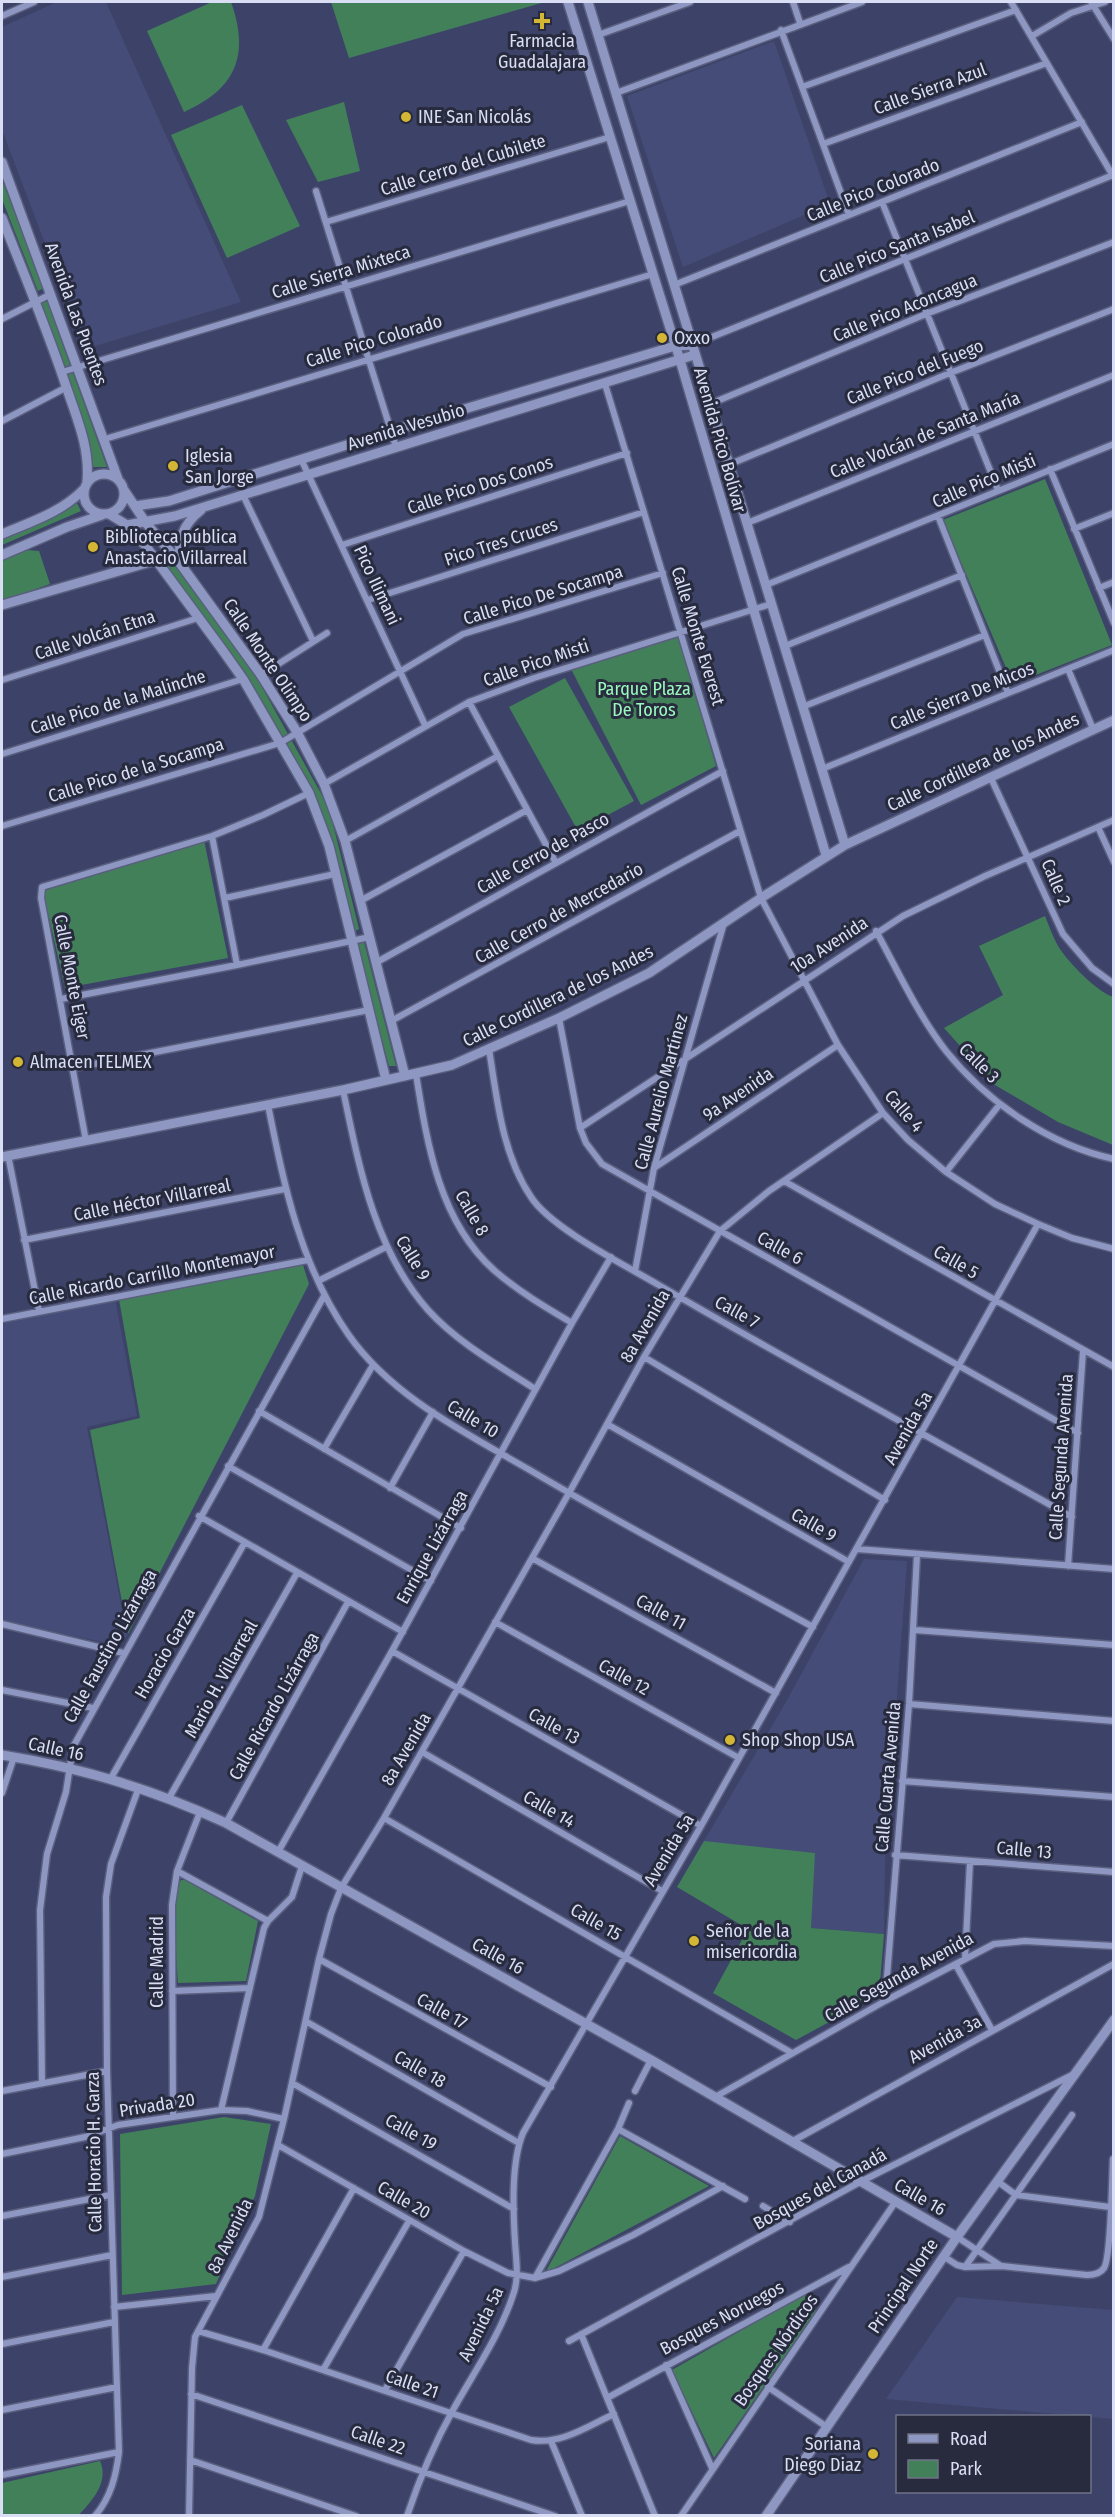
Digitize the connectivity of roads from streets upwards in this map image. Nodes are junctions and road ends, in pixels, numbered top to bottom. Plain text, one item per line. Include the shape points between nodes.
1 (34, 2) edge
2 (568, 2) edge
3 (588, 2) edge
4 (690, 2) edge
5 (793, 2) edge
6 (862, 2) edge
7 (1011, 2) edge
8 (1105, 2) edge
9 (1092, 3) edge
10 (1016, 10) junction
11 (2, 16) edge
12 (800, 23) junction
13 (781, 30) junction
14 (598, 35) junction
15 (1032, 36) junction
16 (1113, 39) edge
17 (1047, 63) junction
18 (802, 87) junction
19 (616, 93) junction
20 (1082, 122) junction
21 (610, 137) junction
22 (823, 144) junction
23 (2, 162) edge
24 (1113, 176) edge
25 (316, 190) dead end
26 (630, 201) junction
27 (882, 202) junction
28 (849, 215) junction
29 (2, 218) edge
30 (326, 222) junction
31 (1113, 242) edge
32 (905, 259) junction
33 (653, 274) junction
34 (674, 285) junction
35 (346, 286) junction
36 (51, 294) junction
37 (35, 302) junction
38 (1113, 309) edge
39 (926, 314) junction
40 (2, 319) edge
41 (692, 345) junction
42 (675, 346) junction
43 (694, 355) junction
44 (369, 358) junction
45 (680, 360) junction
46 (78, 367) junction
47 (62, 372) junction
48 (950, 373) junction
49 (1113, 375) edge
50 (605, 384) junction
51 (67, 387) junction
52 (710, 404) junction
53 (2, 421) edge
54 (391, 431) junction
55 (975, 432) junction
56 (105, 439) junction
57 (1113, 444) edge
58 (396, 447) junction
59 (627, 453) junction
60 (301, 459) junction
61 (728, 465) junction
62 (1050, 469) junction
63 (308, 474) junction
64 (118, 479) junction
65 (86, 486) junction
66 (124, 489) junction
67 (998, 489) junction
68 (243, 495) junction
69 (135, 506) junction
70 (206, 507) junction
71 (644, 512) junction
72 (1113, 513) edge
73 (106, 514) junction
74 (938, 516) junction
75 (146, 523) junction
76 (747, 523) junction
77 (127, 525) junction
78 (1074, 529) junction
79 (2, 534) edge
80 (342, 545) junction
81 (2, 555) edge
82 (157, 560) junction
83 (179, 562) junction
84 (663, 573) junction
85 (962, 575) junction
86 (1113, 582) edge
87 (766, 585) junction
88 (1099, 588) junction
89 (368, 600) junction
90 (771, 604) junction
91 (2, 605) edge
92 (753, 609) junction
93 (198, 618) junction
94 (1113, 623) edge
95 (682, 632) junction
96 (327, 633) dead end
97 (986, 635) junction
98 (313, 641) junction
99 (785, 646) junction
100 (1113, 650) edge
101 (1068, 669) junction
102 (399, 671) junction
103 (261, 675) junction
104 (243, 679) junction
105 (2, 681) edge
106 (1008, 693) junction
107 (469, 702) junction
108 (802, 707) junction
109 (1113, 720) edge
110 (424, 725) junction
111 (1093, 729) junction
112 (297, 732) junction
113 (280, 743) junction
114 (2, 754) edge
115 (498, 756) junction
116 (822, 769) junction
117 (723, 771) junction
118 (990, 776) junction
119 (324, 783) junction
120 (309, 793) junction
121 (527, 810) junction
122 (1113, 820) edge
123 (2, 826) edge
124 (1098, 827) junction
125 (740, 831) junction
126 (212, 836) junction
127 (345, 841) junction
128 (845, 844) junction
129 (826, 855) junction
130 (1029, 857) junction
131 (1113, 861) edge
132 (556, 863) junction
133 (335, 874) junction
134 (225, 898) junction
135 (761, 898) junction
136 (360, 901) junction
137 (724, 922) junction
138 (876, 931) junction
139 (370, 937) junction
140 (353, 941) junction
141 (377, 962) junction
142 (237, 965) junction
143 (803, 980) junction
144 (1113, 984) edge
145 (61, 999) junction
146 (369, 1010) junction
147 (559, 1018) junction
148 (392, 1021) junction
149 (838, 1045) junction
150 (489, 1049) junction
151 (686, 1058) junction
152 (74, 1068) junction
153 (416, 1074) junction
154 (405, 1076) junction
155 (386, 1080) junction
156 (343, 1090) junction
157 (1000, 1104) junction
158 (268, 1105) junction
159 (883, 1113) junction
160 (580, 1128) junction
161 (86, 1141) junction
162 (5, 1156) edge
163 (1113, 1159) edge
164 (654, 1168) junction
165 (945, 1172) junction
166 (784, 1180) junction
167 (285, 1189) junction
168 (649, 1192) junction
169 (1038, 1224) junction
170 (720, 1231) junction
171 (24, 1240) junction
172 (386, 1247) junction
173 (1113, 1249) edge
174 (610, 1257) junction
175 (308, 1260) junction
176 (634, 1271) junction
177 (318, 1281) junction
178 (324, 1296) junction
179 (679, 1297) junction
180 (994, 1301) junction
181 (39, 1311) junction
182 (2, 1319) edge
183 (572, 1323) junction
184 (1083, 1351) junction
185 (644, 1357) junction
186 (373, 1365) junction
187 (960, 1366) junction
188 (1113, 1367) edge
189 (535, 1389) junction
190 (259, 1411) junction
191 (433, 1412) junction
192 (607, 1424) junction
193 (921, 1433) junction
194 (1078, 1433) junction
195 (324, 1449) junction
196 (499, 1453) junction
197 (228, 1466) junction
198 (390, 1488) junction
199 (569, 1494) junction
200 (885, 1500) junction
201 (199, 1516) junction
202 (1072, 1516) junction
203 (460, 1528) junction
204 (245, 1542) junction
205 (857, 1549) junction
206 (917, 1555) junction
207 (532, 1558) junction
208 (849, 1562) junction
209 (1068, 1566) junction
210 (1113, 1569) edge
211 (297, 1574) junction
212 (431, 1581) junction
213 (348, 1602) junction
214 (495, 1622) junction
215 (2, 1624) edge
216 (813, 1627) junction
217 (915, 1630) junction
218 (403, 1632) junction
219 (1113, 1645) edge
220 (392, 1651) junction
221 (123, 1653) junction
222 (458, 1689) junction
223 (2, 1690) edge
224 (776, 1693) junction
225 (909, 1704) junction
226 (93, 1708) junction
227 (1113, 1721) edge
228 (422, 1752) junction
229 (2, 1755) edge
230 (15, 1757) junction
231 (739, 1758) junction
232 (69, 1768) junction
233 (111, 1778) junction
234 (903, 1781) junction
235 (139, 1787) junction
236 (2, 1793) edge
237 (1113, 1797) edge
238 (169, 1798) junction
239 (200, 1812) junction
240 (384, 1818) junction
241 (226, 1823) junction
242 (701, 1826) junction
243 (278, 1851) junction
244 (896, 1855) junction
245 (970, 1861) junction
246 (302, 1866) junction
247 (177, 1871) junction
248 (1113, 1872) edge
249 (341, 1888) junction
250 (662, 1891) junction
251 (268, 1921) junction
252 (1113, 1946) edge
253 (625, 1956) junction
254 (320, 1959) junction
255 (965, 1959) junction
256 (1113, 1964) edge
257 (956, 1965) junction
258 (250, 1988) junction
259 (172, 1991) junction
260 (885, 2001) junction
261 (1113, 2020) edge
262 (307, 2022) junction
263 (587, 2024) junction
264 (992, 2030) junction
265 (792, 2053) junction
266 (651, 2060) junction
267 (107, 2071) junction
268 (1075, 2074) junction
269 (42, 2083) junction
270 (292, 2083) junction
271 (551, 2087) junction
272 (2, 2091) edge
273 (635, 2091) dead end
274 (715, 2097) junction
275 (629, 2103) dead end
276 (220, 2110) junction
277 (1072, 2115) dead end
278 (173, 2117) junction
279 (284, 2120) junction
280 (109, 2128) junction
281 (618, 2128) junction
282 (790, 2142) junction
283 (519, 2143) junction
284 (278, 2145) junction
285 (2, 2154) edge
286 (1113, 2159) edge
287 (997, 2181) junction
288 (860, 2182) junction
289 (723, 2186) junction
290 (354, 2188) junction
291 (110, 2195) junction
292 (1016, 2195) junction
293 (745, 2199) dead end
294 (896, 2201) junction
295 (763, 2206) dead end
296 (1110, 2207) junction
297 (514, 2209) junction
298 (2, 2216) edge
299 (409, 2221) junction
300 (789, 2222) junction
301 (957, 2237) junction
302 (464, 2251) junction
303 (976, 2251) junction
304 (112, 2255) junction
305 (943, 2256) junction
306 (852, 2265) junction
307 (1002, 2266) junction
308 (965, 2267) junction
309 (517, 2275) junction
310 (2, 2277) edge
311 (535, 2278) junction
312 (216, 2296) junction
313 (114, 2307) junction
314 (114, 2322) junction
315 (198, 2331) junction
316 (581, 2334) junction
317 (569, 2341) dead end
318 (2, 2344) edge
319 (262, 2350) junction
320 (666, 2365) junction
321 (323, 2370) junction
322 (117, 2387) junction
323 (768, 2387) junction
324 (385, 2390) junction
325 (191, 2394) junction
326 (607, 2398) junction
327 (2, 2410) edge
328 (451, 2414) junction
329 (614, 2414) junction
330 (826, 2427) junction
331 (551, 2441) junction
332 (119, 2452) junction
333 (190, 2460) junction
334 (712, 2468) junction
335 (424, 2471) junction
336 (2, 2475) edge
337 (95, 2516) edge
338 (189, 2516) edge
339 (356, 2516) edge
340 (406, 2516) edge
341 (555, 2516) edge
342 (582, 2516) edge
343 (655, 2516) edge
344 (681, 2516) edge
345 (766, 2516) edge

1 - 11 street
2 - 21 street, Avenida Pico Bolívar
3 - 14 street, Avenida Pico Bolívar
4 - 14 street
5 - 12 street
6 - 12 street
7 - 10 street
8 - 9 street
9 - 15 street
9 - 16 street
10 - 15 street
10 - 18 street
12 - 13 street
13 - 18 street
13 - 19 street
14 - 19 street, Avenida Pico Bolívar
15 - 17 street
17 - 20 street
17 - 22 street, Calle Sierra Azul
18 - 22 street
19 - 34 street, Avenida Pico Bolívar
20 - 24 street
20 - 27 street, Calle Pico Colorado
21 - 26 street, Avenida Pico Bolívar
21 - 30 street, Calle Cerro del Cubilete
22 - 28 street
23 - 36 street, Avenida Las Puentes
24 - 32 street, Calle Pico Santa Isabel
25 - 30 street
26 - 33 street, Avenida Pico Bolívar
26 - 35 street, Calle Sierra Mixteca
27 - 28 street, Calle Pico Colorado
27 - 32 street
28 - 34 street, Calle Pico Colorado
29 - 37 street, Avenida Las Puentes
30 - 35 street
31 - 39 street, Calle Pico Aconcagua
32 - 39 street
32 - 41 street, Calle Pico Santa Isabel
33 - 42 street, Avenida Pico Bolívar
33 - 44 street, Calle Pico Colorado
34 - 41 street, Avenida Pico Bolívar
35 - 44 street
35 - 46 street, Calle Sierra Mixteca
36 - 37 street
36 - 46 street, Avenida Las Puentes
37 - 40 street
37 - 47 street, Avenida Las Puentes
38 - 48 street, Calle Pico del Fuego
39 - 48 street
39 - 52 street, Calle Pico Aconcagua
41 - 42 street, Avenida Vesubio
41 - 43 street, Avenida Pico Bolívar
42 - 45 street, Avenida Pico Bolívar
42 - 54 street, Avenida Vesubio
43 - 45 street, Avenida Vesubio
43 - 52 street, Avenida Pico Bolívar
44 - 54 street
44 - 56 street, Calle Pico Colorado
45 - 50 street, Avenida Vesubio
45 - 92 street, Avenida Pico Bolívar
46 - 47 street, Calle Sierra Mixteca
46 - 56 street, Avenida Las Puentes
47 - 51 street, Avenida Las Puentes
48 - 55 street
48 - 61 street, Calle Pico del Fuego
49 - 55 street, Calle Volcán de Santa María
50 - 58 street, Avenida Vesubio
50 - 59 street, Calle Monte Everest
51 - 53 street
51 - 65 street, Avenida Las Puentes via 88,451
52 - 61 street, Avenida Pico Bolívar
54 - 58 street
54 - 60 street, Avenida Vesubio
55 - 67 street
55 - 76 street, Calle Volcán de Santa María
56 - 64 street, Avenida Las Puentes
57 - 62 street, Calle Pico Misti
58 - 63 street, Avenida Vesubio
59 - 71 street, Calle Monte Everest
59 - 80 street, Calle Pico Dos Conos
60 - 63 street, Pico Ilimani
60 - 69 street, Avenida Vesubio via 169,501
61 - 76 street, Avenida Pico Bolívar
62 - 67 street, Calle Pico Misti
62 - 78 street
63 - 68 street, Avenida Vesubio
63 - 80 street, Pico Ilimani
64 - 65 street via 100,474
64 - 66 street
65 - 73 street via 85,502 89,508
65 - 79 street via 58,510
66 - 69 street, Calle Monte Olimpo
66 - 73 street via 119,508
67 - 74 street, Calle Pico Misti
68 - 70 street, Avenida Vesubio
68 - 98 street
69 - 75 street, Calle Monte Olimpo
70 - 75 street, Avenida Vesubio
70 - 83 street via 190,519 182,532
71 - 84 street, Calle Monte Everest
71 - 89 street, Pico Tres Cruces
72 - 78 street
73 - 77 street, Calle Monte Olimpo
73 - 81 street
74 - 85 street
74 - 87 street, Calle Pico Misti
75 - 77 street, Avenida Vesubio
75 - 83 street, Calle Monte Olimpo
76 - 87 street, Avenida Pico Bolívar
77 - 82 street, Calle Monte Olimpo
78 - 88 street
80 - 89 street, Pico Ilimani
82 - 91 street
82 - 93 street, Calle Monte Olimpo
83 - 103 street, Calle Monte Olimpo
84 - 95 street, Calle Monte Everest
84 - 102 street, Calle Pico De Socampa via 476,629
85 - 97 street
85 - 99 street
86 - 88 street
87 - 90 street, Avenida Pico Bolívar
88 - 94 street
89 - 102 street, Pico Ilimani
90 - 92 street, Calle Pico Misti
90 - 99 street, Avenida Pico Bolívar
92 - 95 street, Calle Pico Misti
92 - 129 street, Avenida Pico Bolívar
93 - 104 street, Calle Monte Olimpo
93 - 105 street, Calle Volcán Etna
95 - 107 street, Calle Pico Misti
95 - 117 street, Calle Monte Everest
96 - 98 street
97 - 106 street
97 - 108 street
98 - 103 street
99 - 108 street, Avenida Pico Bolívar
100 - 101 street, Calle Sierra De Micos
101 - 106 street, Calle Sierra De Micos
101 - 111 street
102 - 110 street, Pico Ilimani
102 - 112 street, Calle Pico De Socampa
103 - 112 street, Calle Monte Olimpo
104 - 113 street, Calle Monte Olimpo
104 - 114 street, Calle Pico de la Malinche
106 - 116 street, Calle Sierra De Micos
107 - 110 street, Calle Pico Misti
107 - 115 street
108 - 116 street, Avenida Pico Bolívar
109 - 111 street, Calle Cordillera de los Andes
110 - 119 street, Calle Pico Misti
111 - 118 street, Calle Cordillera de los Andes
112 - 113 street, Calle Pico De Socampa
112 - 119 street, Calle Monte Olimpo
113 - 120 street, Calle Monte Olimpo
113 - 123 street, Calle Pico de la Socampa
115 - 121 street
115 - 127 street
116 - 128 street, Avenida Pico Bolívar
117 - 125 street, Calle Monte Everest
117 - 132 street, Calle Cerro de Pasco
118 - 128 street, Calle Cordillera de los Andes
118 - 130 street, Calle 2
119 - 127 street, Calle Monte Olimpo
120 - 126 street
120 - 133 street, Calle Monte Olimpo
121 - 132 street
121 - 136 street
122 - 124 street, 10a Avenida
124 - 130 street, 10a Avenida
124 - 131 street
125 - 135 street, Calle Monte Everest
125 - 148 street, Calle Cerro de Mercedario
126 - 134 street
126 - 145 street, Calle Monte Eiger via 46,885 41,890
127 - 136 street, Calle Monte Olimpo
128 - 129 street, Calle Cordillera de los Andes
129 - 135 street, Calle Cordillera de los Andes
130 - 138 street, 10a Avenida via 941,896
130 - 144 street, Calle 2 via 1063,933 1092,968
132 - 141 street, Calle Cerro de Pasco
133 - 134 street
133 - 140 street, Calle Monte Olimpo
134 - 142 street
135 - 137 street, Calle Cordillera de los Andes
135 - 143 street, Calle 4
136 - 139 street, Calle Monte Olimpo
137 - 147 street, Calle Cordillera de los Andes via 649,973
137 - 151 street, Calle Aurelio Martínez
138 - 143 street, 10a Avenida
138 - 157 street, Calle 3 via 945,1049
139 - 140 street
139 - 141 street, Calle Monte Olimpo
140 - 142 street
140 - 146 street, Calle Monte Olimpo
141 - 148 street, Calle Monte Olimpo
142 - 145 street
143 - 149 street, Calle 4
143 - 151 street, 10a Avenida
145 - 152 street, Calle Monte Eiger
146 - 152 street
146 - 155 street, Calle Monte Olimpo
147 - 150 street, Calle Cordillera de los Andes
147 - 160 street, Calle 6
148 - 154 street, Calle Monte Olimpo
149 - 159 street, Calle 4
149 - 164 street, 9a Avenida
150 - 153 street, Calle Cordillera de los Andes via 452,1065
150 - 174 street, Calle 7 via 510,1155 531,1197 556,1222
151 - 160 street, 10a Avenida
151 - 164 street, Calle Aurelio Martínez
152 - 161 street, Calle Monte Eiger
153 - 154 street, Calle Cordillera de los Andes
153 - 183 street, Calle 8 via 436,1174 464,1232 495,1270
154 - 155 street, Calle Cordillera de los Andes
155 - 156 street, Calle Cordillera de los Andes
156 - 158 street, Calle Cordillera de los Andes
156 - 172 street, Calle 9 via 357,1157
157 - 163 street, Calle 3 via 1073,1146
157 - 165 street
158 - 161 street, Calle Cordillera de los Andes
158 - 167 street, Calle 10
159 - 165 street, Calle 4
159 - 166 street, 8a Avenida
160 - 168 street, Calle 6 via 602,1164
161 - 162 street, Calle Cordillera de los Andes
162 - 171 street
164 - 168 street, Calle Aurelio Martínez
165 - 169 street, Calle 4 via 995,1204
166 - 170 street, 8a Avenida
166 - 180 street, Calle 5
167 - 171 street, Calle Héctor Villarreal
167 - 175 street, Calle 10
168 - 170 street, Calle 6
168 - 176 street, Calle Aurelio Martínez
169 - 173 street, Calle 4
169 - 180 street, Avenida 5a
170 - 179 street, 8a Avenida
170 - 187 street, Calle 6
171 - 181 street
172 - 177 street
172 - 189 street, Calle 9 via 405,1278 441,1322
174 - 176 street, Calle 7
174 - 183 street, Enrique Lizárraga
175 - 177 street, Calle 10
175 - 181 street, Calle Ricardo Carrillo Montemayor
176 - 179 street, Calle 7
177 - 178 street, Calle 10
178 - 186 street, Calle 10
178 - 190 street, Calle Faustino Lizárraga
179 - 185 street, 8a Avenida
179 - 193 street, Calle 7
180 - 184 street, Calle 5
180 - 187 street, Avenida 5a
181 - 182 street, Calle Ricardo Carrillo Montemayor
183 - 189 street, Enrique Lizárraga
184 - 188 street, Calle 5
184 - 194 street, Calle Segunda Avenida
185 - 192 street, 8a Avenida
185 - 200 street
186 - 191 street, Calle 10
186 - 195 street
187 - 193 street, Avenida 5a
187 - 194 street, Calle 6
189 - 196 street, Enrique Lizárraga
190 - 195 street
190 - 197 street, Calle Faustino Lizárraga
191 - 196 street, Calle 10
191 - 198 street
192 - 199 street, 8a Avenida
192 - 208 street, Calle 9
193 - 200 street, Avenida 5a
193 - 202 street, Calle 7
194 - 202 street, Calle Segunda Avenida
195 - 198 street
196 - 199 street, Calle 10
196 - 203 street, Enrique Lizárraga
197 - 201 street, Calle Faustino Lizárraga
197 - 212 street
198 - 203 street
199 - 207 street, 8a Avenida
199 - 216 street, Calle 10
200 - 205 street, Avenida 5a
201 - 204 street
201 - 221 street, Calle Faustino Lizárraga
202 - 209 street, Calle Segunda Avenida
203 - 212 street, Enrique Lizárraga
204 - 211 street
204 - 233 street, Horacio Garza
205 - 206 street, Calle 9
205 - 208 street, Avenida 5a
206 - 209 street, Calle 9
206 - 217 street, Calle Cuarta Avenida
207 - 214 street, 8a Avenida
207 - 224 street, Calle 11
208 - 216 street, Avenida 5a
209 - 210 street, Calle 9
211 - 213 street
211 - 238 street, Mario H. Villarreal
212 - 218 street, Enrique Lizárraga
213 - 218 street
213 - 241 street, Calle Ricardo Lizárraga
214 - 222 street, 8a Avenida
214 - 231 street, Calle 12
215 - 221 street
216 - 224 street, Avenida 5a
217 - 219 street
217 - 225 street, Calle Cuarta Avenida
218 - 220 street, Enrique Lizárraga
220 - 222 street, Calle 13
220 - 243 street, Enrique Lizárraga
221 - 226 street, Calle Faustino Lizárraga
222 - 228 street, 8a Avenida
222 - 242 street, Calle 13
223 - 226 street
224 - 231 street, Avenida 5a
225 - 227 street
225 - 234 street, Calle Cuarta Avenida
226 - 232 street, Calle Faustino Lizárraga via 73,1747
228 - 240 street, 8a Avenida
228 - 250 street, Calle 14
229 - 230 street, Calle 16
230 - 232 street, Calle 16
230 - 236 street
231 - 242 street, Avenida 5a
232 - 233 street, Calle 16
232 - 269 street, Calle Faustino Lizárraga via 66,1792 47,1854 40,1910
233 - 235 street, Calle 16
234 - 237 street
234 - 244 street, Calle Cuarta Avenida
235 - 238 street, Calle 16
235 - 267 street, Calle Horacio H. Garza via 107,1881
238 - 239 street, Calle 16
239 - 241 street, Calle 16
239 - 247 street, Calle Madrid
240 - 249 street, 8a Avenida
240 - 253 street, Calle 15
241 - 243 street, Calle 16
242 - 250 street, Avenida 5a
243 - 246 street, Calle 16
244 - 245 street, Calle 13
244 - 260 street, Calle Cuarta Avenida
245 - 248 street, Calle 13
245 - 255 street
246 - 249 street, Calle 16
246 - 251 street via 292,1897
247 - 251 street
247 - 259 street, Calle Madrid via 171,1913
249 - 254 street, 8a Avenida
249 - 263 street, Calle 16
250 - 253 street, Avenida 5a
251 - 258 street
252 - 255 street, Calle Segunda Avenida via 1004,1941
253 - 263 street, Avenida 5a
253 - 265 street, Calle 15
254 - 262 street, 8a Avenida
254 - 271 street, Calle 17
255 - 257 street, Calle Segunda Avenida
256 - 264 street, Avenida 3a
257 - 260 street, Calle Segunda Avenida
257 - 264 street
258 - 259 street
258 - 276 street
259 - 278 street, Calle Madrid
260 - 265 street, Calle Segunda Avenida
261 - 268 street, Principal Norte
262 - 270 street, 8a Avenida
262 - 283 street, Calle 18
263 - 266 street, Calle 16
263 - 271 street, Avenida 5a
264 - 282 street, Avenida 3a
265 - 274 street, Calle Segunda Avenida
266 - 273 street
266 - 274 street, Calle 16
267 - 269 street
267 - 280 street, Calle Horacio H. Garza
268 - 287 street, Principal Norte
268 - 288 street, Bosques del Canadá
269 - 272 street
270 - 279 street, 8a Avenida
270 - 297 street, Calle 19
271 - 283 street, Avenida 5a
274 - 282 street, Calle 16
275 - 281 street
276 - 278 street, Privada 20
276 - 279 street, Privada 20 via 247,2111
277 - 292 street
278 - 280 street, Privada 20
279 - 284 street, 8a Avenida
280 - 285 street, Privada 20 via 85,2137
280 - 291 street, Calle Horacio H. Garza
281 - 289 street
281 - 311 street
282 - 288 street, Calle 16
283 - 297 street, Avenida 5a
284 - 290 street, Calle 20
284 - 312 street, 8a Avenida via 259,2217
286 - 296 street
287 - 292 street
287 - 301 street, Principal Norte
288 - 294 street, Calle 16
288 - 300 street, Bosques del Canadá
289 - 293 street
289 - 311 street via 633,2235 559,2271
290 - 299 street, Calle 20
290 - 319 street
291 - 298 street
291 - 304 street, Calle Horacio H. Garza
292 - 296 street
292 - 303 street
294 - 301 street, Calle 16
294 - 306 street, Bosques Nórdicos
295 - 300 street
296 - 307 street via 1105,2267 1096,2275
297 - 309 street, Avenida 5a
299 - 302 street, Calle 20
299 - 321 street
300 - 316 street, Bosques del Canadá
301 - 303 street
301 - 305 street, Principal Norte
302 - 309 street, Calle 20
302 - 324 street
303 - 307 street
303 - 308 street
304 - 310 street
304 - 313 street, Calle Horacio H. Garza
305 - 308 street
305 - 330 street, Principal Norte
306 - 320 street, Bosques Noruegos
306 - 323 street, Bosques Nórdicos
307 - 308 street
309 - 311 street
309 - 328 street, Avenida 5a via 510,2304
312 - 313 street
312 - 315 street, 8a Avenida
313 - 314 street, Calle Horacio H. Garza
314 - 318 street
314 - 322 street, Calle Horacio H. Garza
315 - 319 street, Calle 21
315 - 325 street, 8a Avenida via 193,2345
316 - 317 street, Bosques del Canadá
316 - 326 street
319 - 321 street, Calle 21
320 - 326 street, Bosques Noruegos
320 - 334 street
321 - 324 street, Calle 21
322 - 327 street
322 - 332 street, Calle Horacio H. Garza
323 - 330 street
323 - 334 street, Bosques Nórdicos
324 - 328 street, Calle 21
325 - 333 street, 8a Avenida
325 - 335 street, Calle 22
326 - 329 street
328 - 331 street, Calle 21 via 531,2440
328 - 335 street, Avenida 5a
329 - 331 street
329 - 343 street
330 - 345 street, Principal Norte
331 - 342 street
332 - 336 street
332 - 337 street, Calle Horacio H. Garza via 110,2493
333 - 338 street, 8a Avenida
333 - 339 street
334 - 344 street, Bosques Nórdicos
335 - 340 street, Avenida 5a
335 - 341 street, Calle 22

